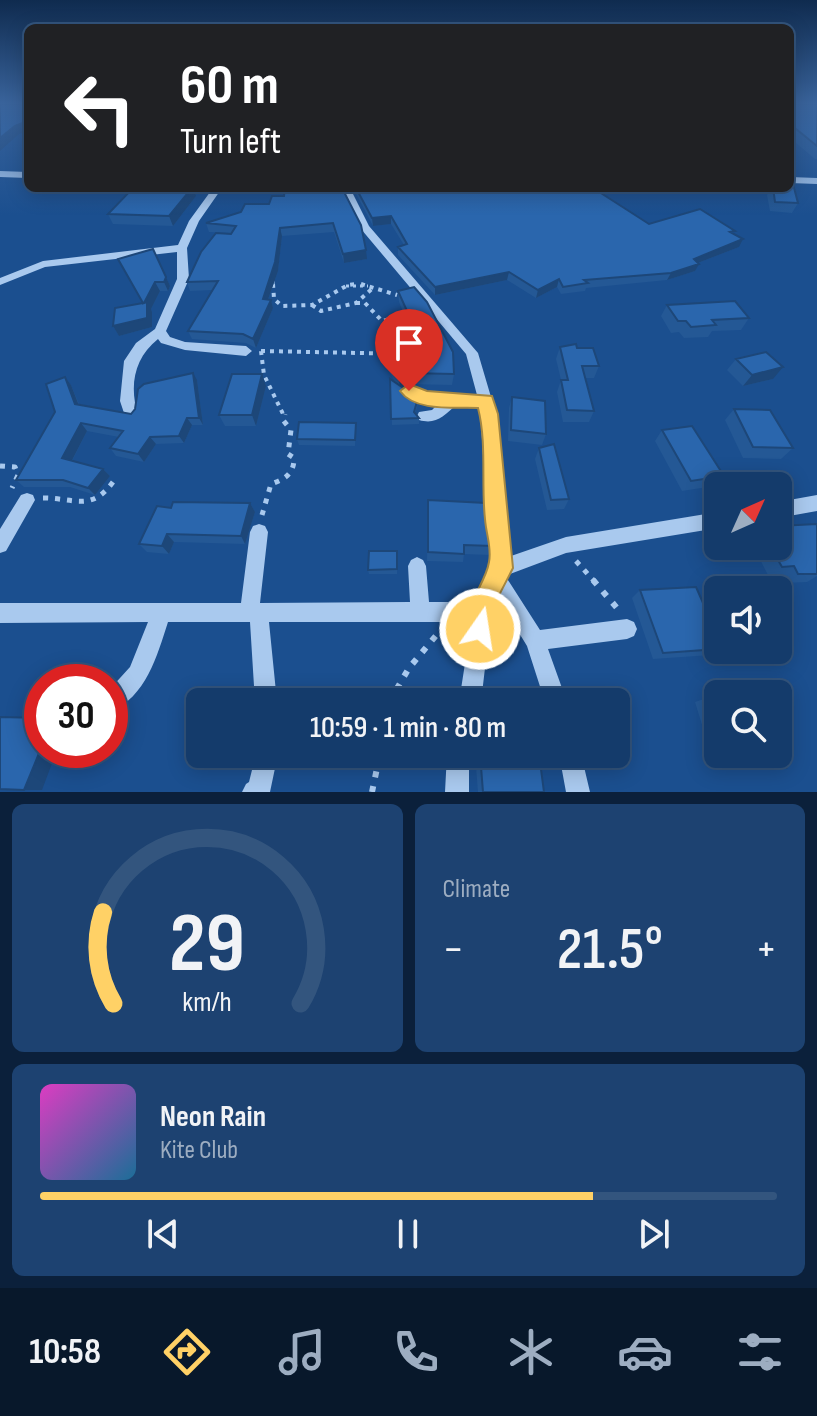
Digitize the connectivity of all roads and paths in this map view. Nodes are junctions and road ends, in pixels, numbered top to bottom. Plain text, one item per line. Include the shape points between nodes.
1 (0, 174) edge
2 (24, 175) edge
3 (794, 180) edge
4 (817, 181) edge
5 (215, 192) edge
6 (348, 192) edge
7 (182, 248) junction
8 (268, 279) edge
9 (0, 282) edge
10 (374, 287) junction
11 (419, 289) junction
12 (397, 295) joint
13 (356, 303) junction
14 (312, 305) junction
15 (437, 309) junction
16 (160, 331) junction
17 (246, 351) joint
18 (261, 351) junction
19 (413, 354) edge
20 (409, 391) edge
21 (451, 401) junction
22 (485, 401) junction
23 (131, 415) edge
24 (424, 416) dead end
25 (0, 466) edge
26 (113, 482) dead end
27 (27, 500) junction
28 (817, 503) edge
29 (792, 507) edge
30 (704, 522) edge
31 (259, 532) joint
32 (0, 545) edge
33 (566, 545) junction
34 (417, 566) dead end
35 (498, 573) junction
36 (484, 598) junction
37 (420, 612) junction
38 (448, 612) junction
39 (0, 613) edge
40 (161, 613) junction
41 (254, 613) junction
42 (627, 629) joint
43 (535, 641) junction
44 (128, 684) edge
45 (264, 688) edge
46 (397, 688) edge
47 (472, 688) edge
48 (551, 688) edge
49 (264, 768) edge
50 (377, 768) edge
51 (458, 768) edge
52 (573, 768) edge
53 (254, 792) edge
54 (372, 792) edge
55 (457, 792) edge
56 (578, 792) edge

1 - 2 street
3 - 4 street
5 - 7 street
6 - 11 street via 365,227
7 - 9 street via 43,264
7 - 16 street via 183,279
8 - 14 path via 274,281 274,299 282,306
10 - 12 path
10 - 13 path
10 - 14 path via 348,285
11 - 12 street
11 - 15 street
13 - 14 path via 321,311
13 - 15 path via 365,303 382,321
15 - 22 street via 472,353
16 - 17 street via 165,340 185,346
16 - 23 street via 131,361
17 - 18 path
18 - 19 path
18 - 31 path via 263,371 291,430 288,454 294,465 285,480 271,484
20 - 21 street
21 - 22 street
21 - 24 street via 436,415
22 - 35 street
25 - 27 path via 15,467 18,475 12,488 27,493
26 - 27 path via 104,498 94,503 53,497
27 - 32 street
28 - 29 street
30 - 33 street
31 - 41 street
33 - 35 street
33 - 42 path via 590,580 613,600
34 - 37 street
35 - 36 street
35 - 43 street
36 - 38 street
36 - 47 street
37 - 38 street
37 - 41 street
38 - 46 path
39 - 40 street
40 - 41 street
40 - 44 street via 145,662
41 - 45 street
42 - 43 street
43 - 48 street
49 - 53 street
50 - 54 path
51 - 55 street
52 - 56 street

